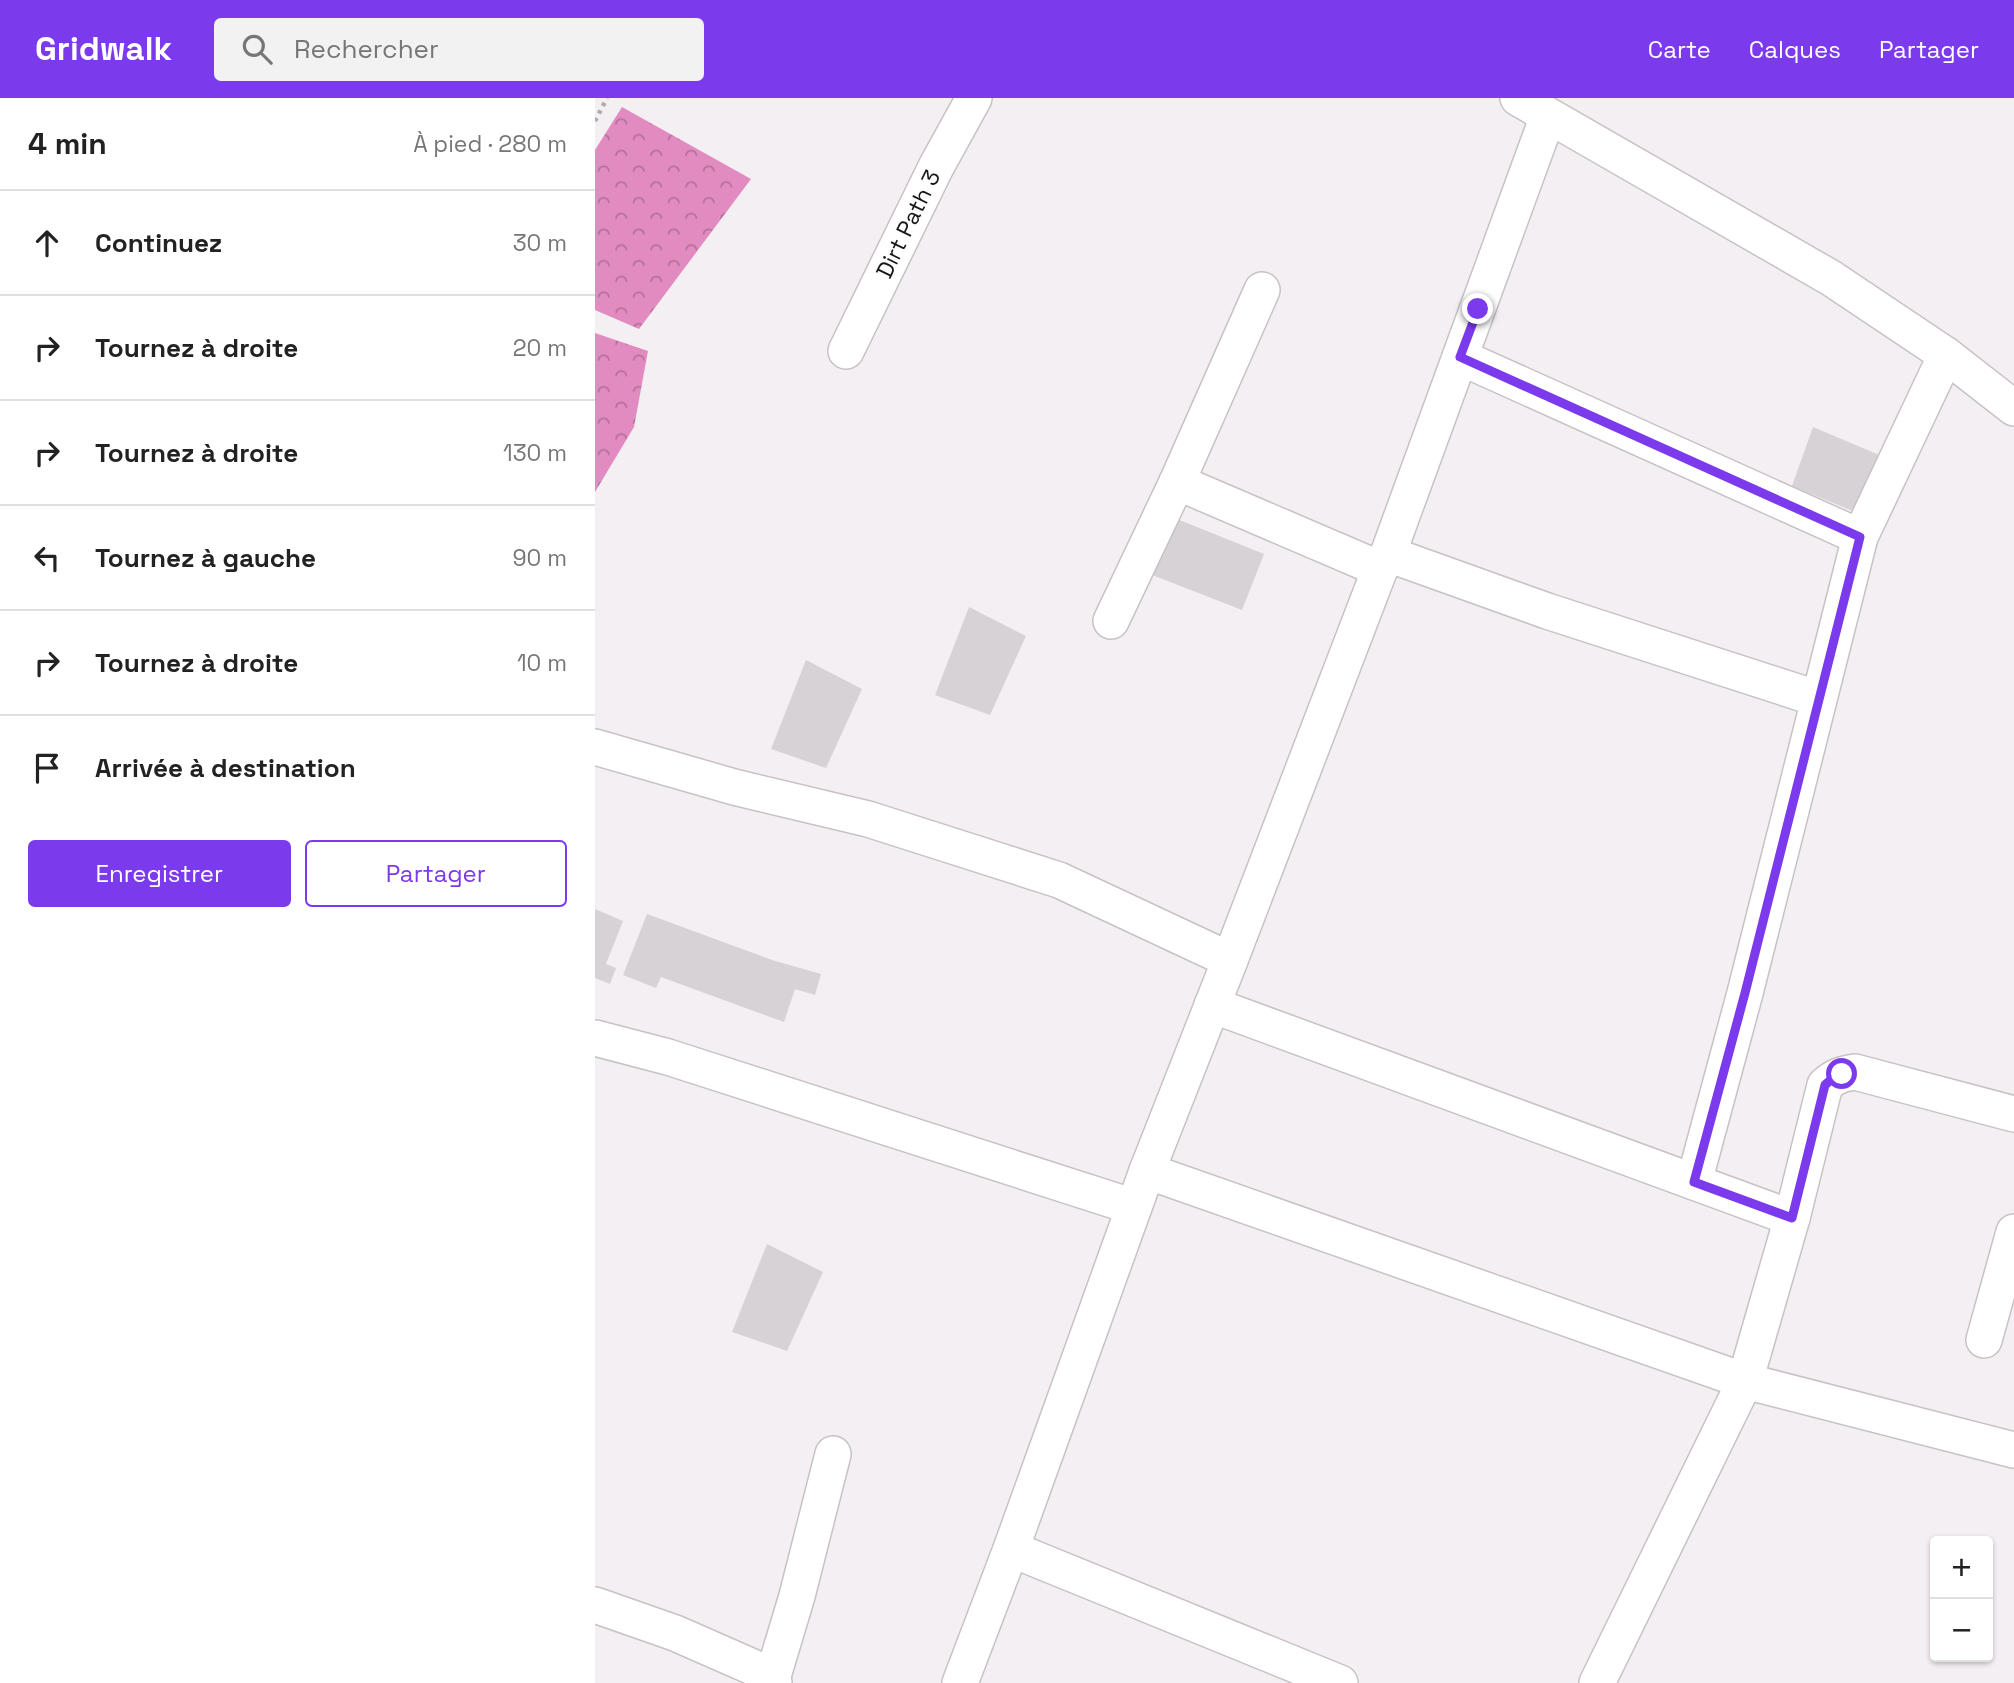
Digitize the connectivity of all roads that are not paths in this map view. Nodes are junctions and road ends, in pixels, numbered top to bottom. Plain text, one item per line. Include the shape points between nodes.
1 (974, 98) edge
2 (1518, 98) edge
3 (1548, 116) junction
4 (1262, 290) dead end
5 (846, 352) dead end
6 (1946, 355) junction
7 (1460, 357) junction
8 (2014, 408) edge
9 (1177, 482) junction
10 (1860, 537) junction
11 (1384, 561) junction
12 (1111, 621) dead end
13 (1819, 699) junction
14 (595, 747) edge
15 (1230, 960) junction
16 (1212, 1005) junction
17 (595, 1038) edge
18 (2014, 1114) edge
19 (1147, 1171) junction
20 (1694, 1182) junction
21 (1134, 1207) junction
22 (1792, 1218) junction
23 (2014, 1232) edge
24 (1984, 1340) dead end
25 (1745, 1381) junction
26 (2014, 1450) edge
27 (833, 1454) dead end
28 (1011, 1549) junction
29 (595, 1605) edge
30 (774, 1679) edge
31 (960, 1683) edge
32 (1340, 1683) edge
33 (1597, 1683) edge

1 - 5 street, Dirt Path 3
2 - 3 street
3 - 6 street via 1831,278
3 - 7 street
4 - 9 street
6 - 8 street
6 - 10 street
7 - 10 street
7 - 11 street
9 - 11 street
9 - 12 street
10 - 13 street
11 - 13 street
11 - 15 street
13 - 20 street
14 - 15 street via 868,819 1059,880
15 - 16 street
16 - 19 street
16 - 20 street
17 - 21 street
18 - 22 street via 1855,1072 1833,1078 1825,1085
19 - 21 street
19 - 25 street
20 - 22 street
21 - 28 street
22 - 25 street
23 - 24 street
25 - 26 street
25 - 33 street
27 - 30 street
28 - 31 street
28 - 32 street
29 - 30 street via 675,1633

